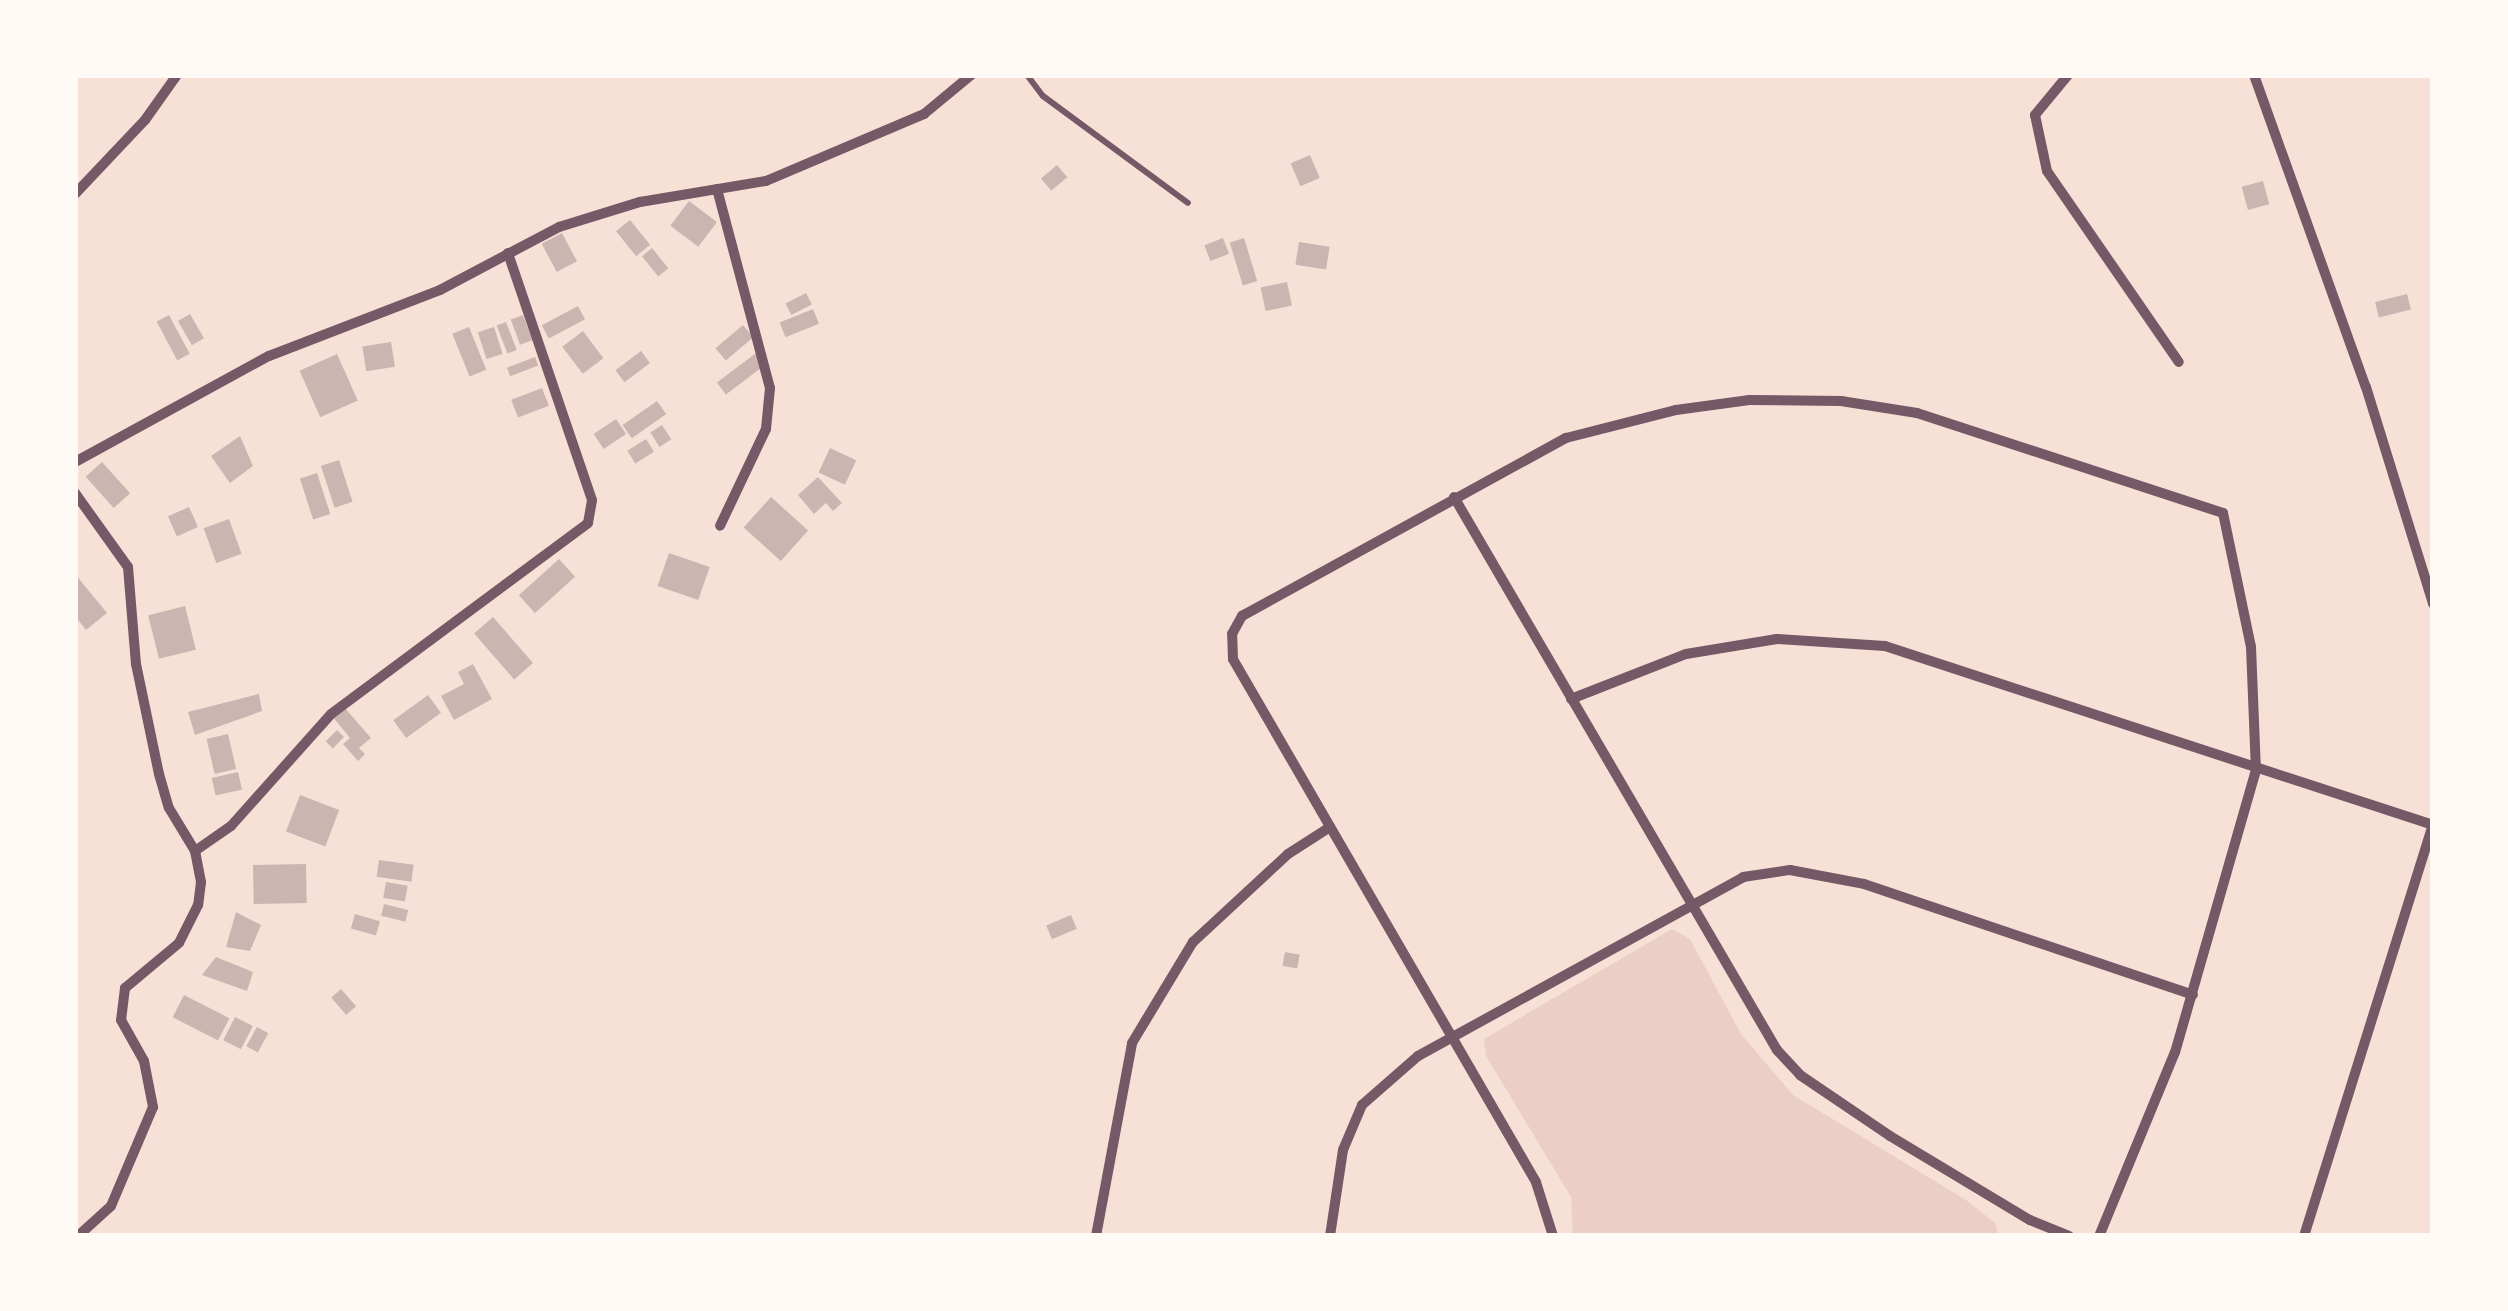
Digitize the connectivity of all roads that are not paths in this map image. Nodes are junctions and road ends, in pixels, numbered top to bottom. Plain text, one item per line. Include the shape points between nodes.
1 (177, 75) edge
2 (970, 75) edge
3 (1027, 75) edge
4 (2068, 75) edge
5 (2254, 75) edge
6 (717, 189) junction
7 (75, 194) edge
8 (1188, 203) dead end
9 (508, 253) junction
10 (2180, 362) dead end
11 (75, 462) edge
12 (75, 493) edge
13 (1454, 497) junction
14 (720, 526) dead end
15 (2433, 604) edge
16 (1571, 699) junction
17 (2256, 770) junction
18 (2433, 825) edge
19 (1330, 828) junction
20 (195, 851) junction
21 (1689, 906) junction
22 (2193, 995) junction
23 (1451, 1036) junction
24 (78, 1236) edge
25 (1096, 1236) edge
26 (1330, 1236) edge
27 (1553, 1236) edge
28 (2069, 1236) edge
29 (2099, 1236) edge
30 (2304, 1236) edge

1 - 7 street
2 - 6 street via 924,114 766,180
3 - 8 lane via 1057,107
4 - 10 street via 2036,115 2048,171
5 - 15 street via 2366,387
6 - 9 street via 640,202 559,227
6 - 14 street via 770,388 766,429
9 - 11 street via 440,290 269,356
9 - 20 street via 592,500 588,523 330,714 231,826
12 - 20 street via 128,567 136,664 159,774 169,808
13 - 16 street
13 - 17 street via 1566,438 1676,410 1749,400 1842,401 1917,413 2050,452 2223,512 2251,647
13 - 19 street via 1242,616 1232,634 1233,660
16 - 17 street via 1686,654 1777,640 1884,646 2200,744
16 - 21 street
17 - 18 street
17 - 22 street
18 - 30 street
19 - 23 street
19 - 25 street via 1288,854 1193,942 1132,1042
20 - 24 street via 201,882 191,925 179,943 140,971 120,1006 150,1075 154,1101 147,1132 111,1206
21 - 22 street via 1743,877 1790,870 1864,884
21 - 23 street
21 - 28 street via 1777,1050 1800,1075 1983,1192
22 - 29 street
23 - 26 street via 1362,1105 1343,1150
23 - 27 street via 1536,1182

